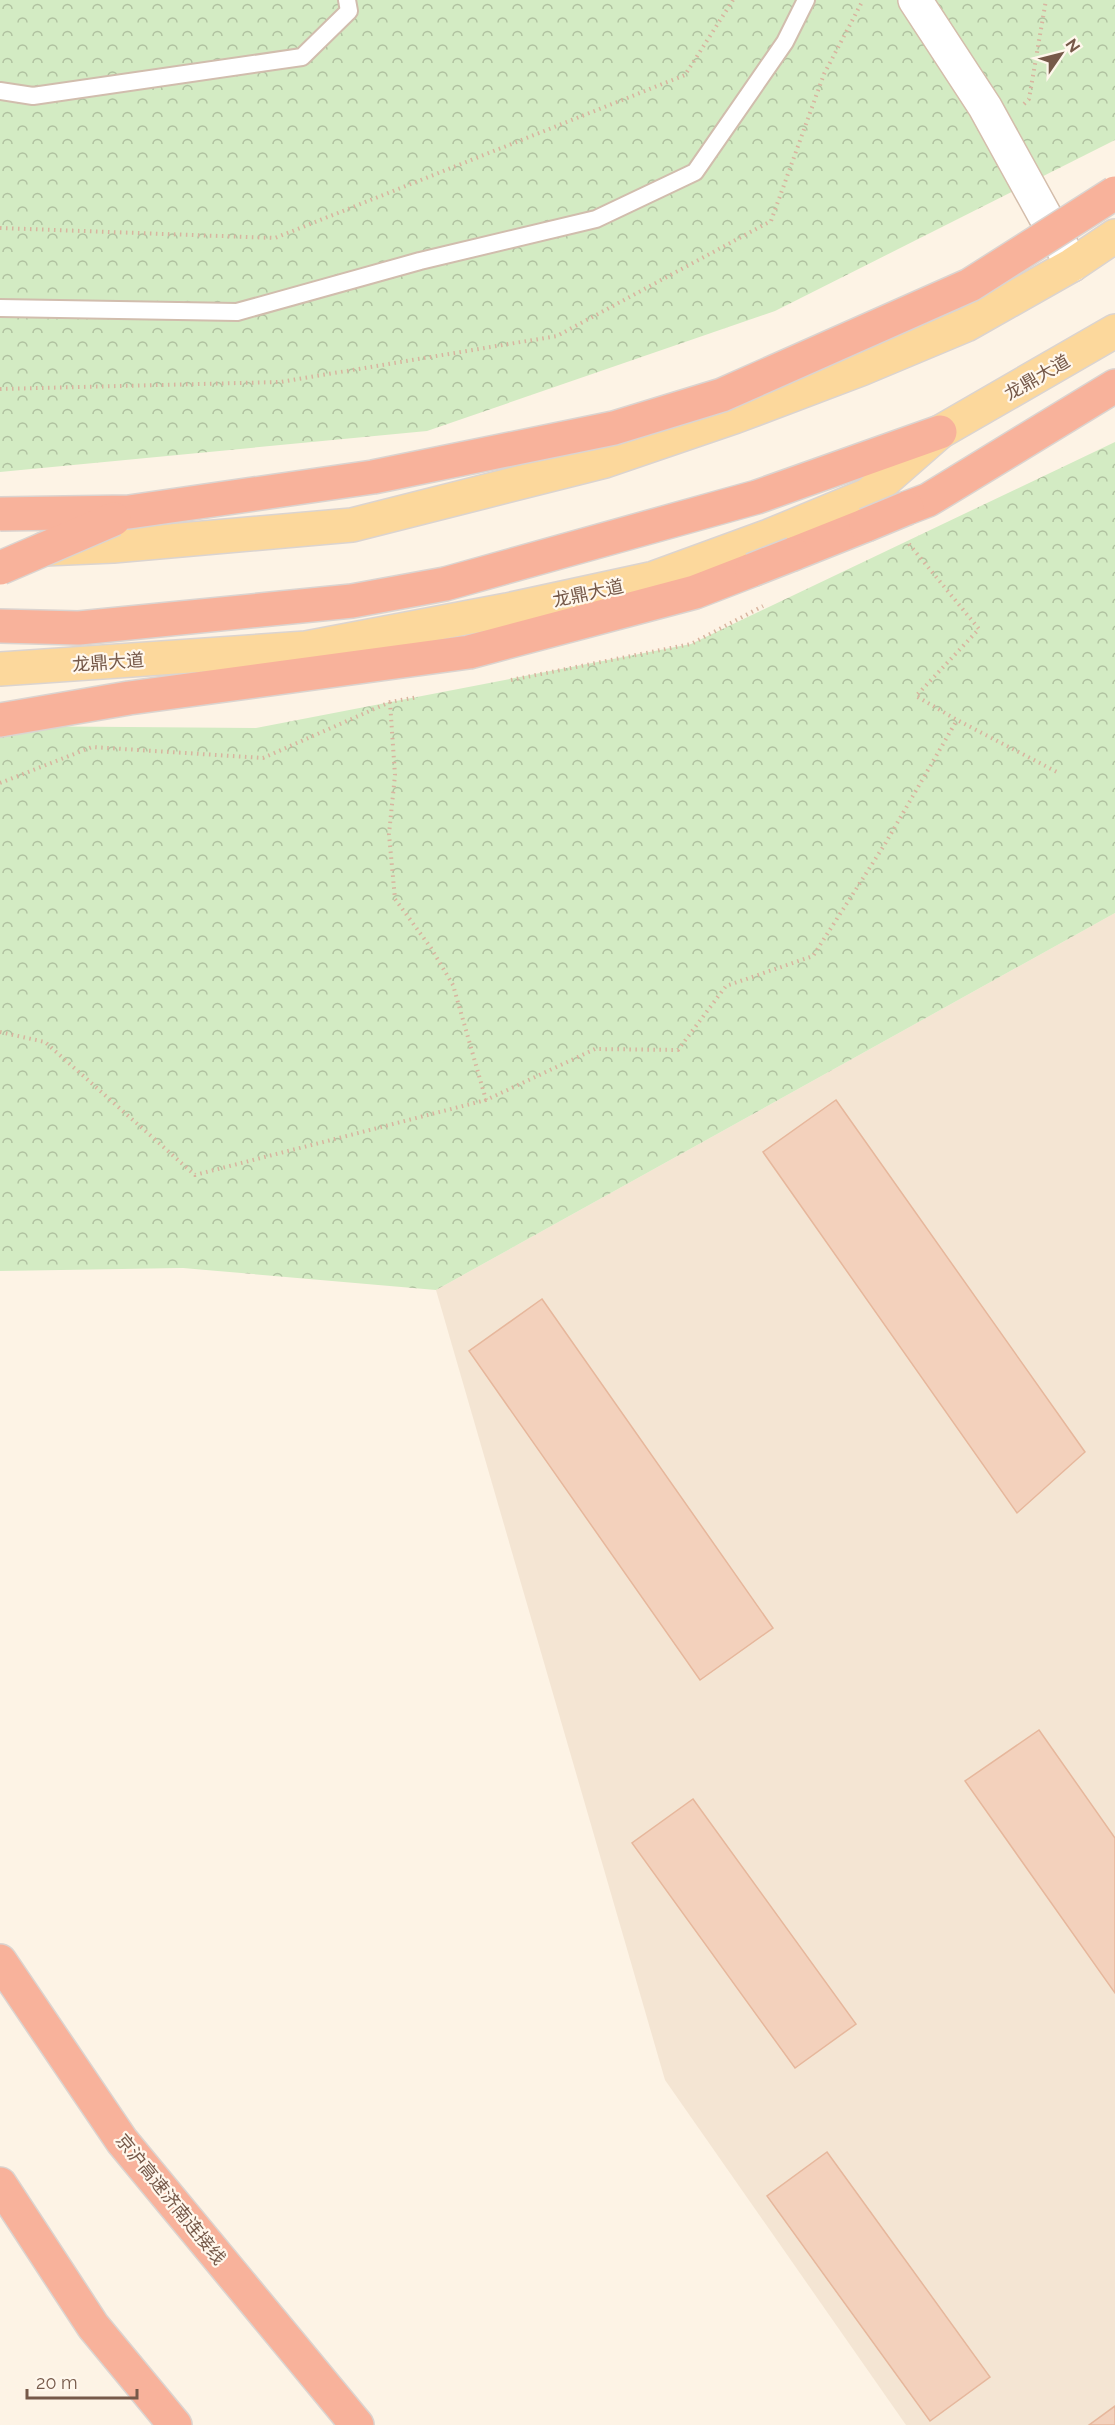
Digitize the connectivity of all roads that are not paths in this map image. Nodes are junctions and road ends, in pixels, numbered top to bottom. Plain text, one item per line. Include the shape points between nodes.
1 (347, 0) edge
2 (806, 0) edge
3 (915, 0) edge
4 (0, 91) edge
5 (1115, 193) edge
6 (1115, 236) edge
7 (1072, 265) junction
8 (0, 308) edge
9 (1115, 332) edge
10 (1115, 386) edge
11 (940, 432) junction
12 (129, 512) junction
13 (0, 514) edge
14 (0, 551) edge
15 (0, 568) edge
16 (0, 626) edge
17 (0, 669) edge
18 (0, 720) edge
19 (0, 1961) edge
20 (0, 2184) edge
21 (175, 2425) edge
22 (357, 2425) edge

1 - 4 lane via 349,11 302,57 33,96
2 - 8 lane via 785,42 694,172 596,219 420,261 237,312
3 - 7 street via 992,120
5 - 12 highway, bridge via 970,285 722,395 614,428 396,472
6 - 7 main road
7 - 14 main road via 966,326 734,417 605,461 352,525 114,546
9 - 11 main road, 龙鼎大道
10 - 18 highway, bridge via 928,500 906,524 866,525 695,592 469,652
11 - 16 highway via 757,496 445,584 352,601 79,628
11 - 17 main road, 龙鼎大道 via 868,495 654,578 306,648
12 - 13 highway, bridge
12 - 15 highway, bridge
19 - 22 highway, 京沪高速济南连接线 via 122,2141
20 - 21 highway via 93,2326

